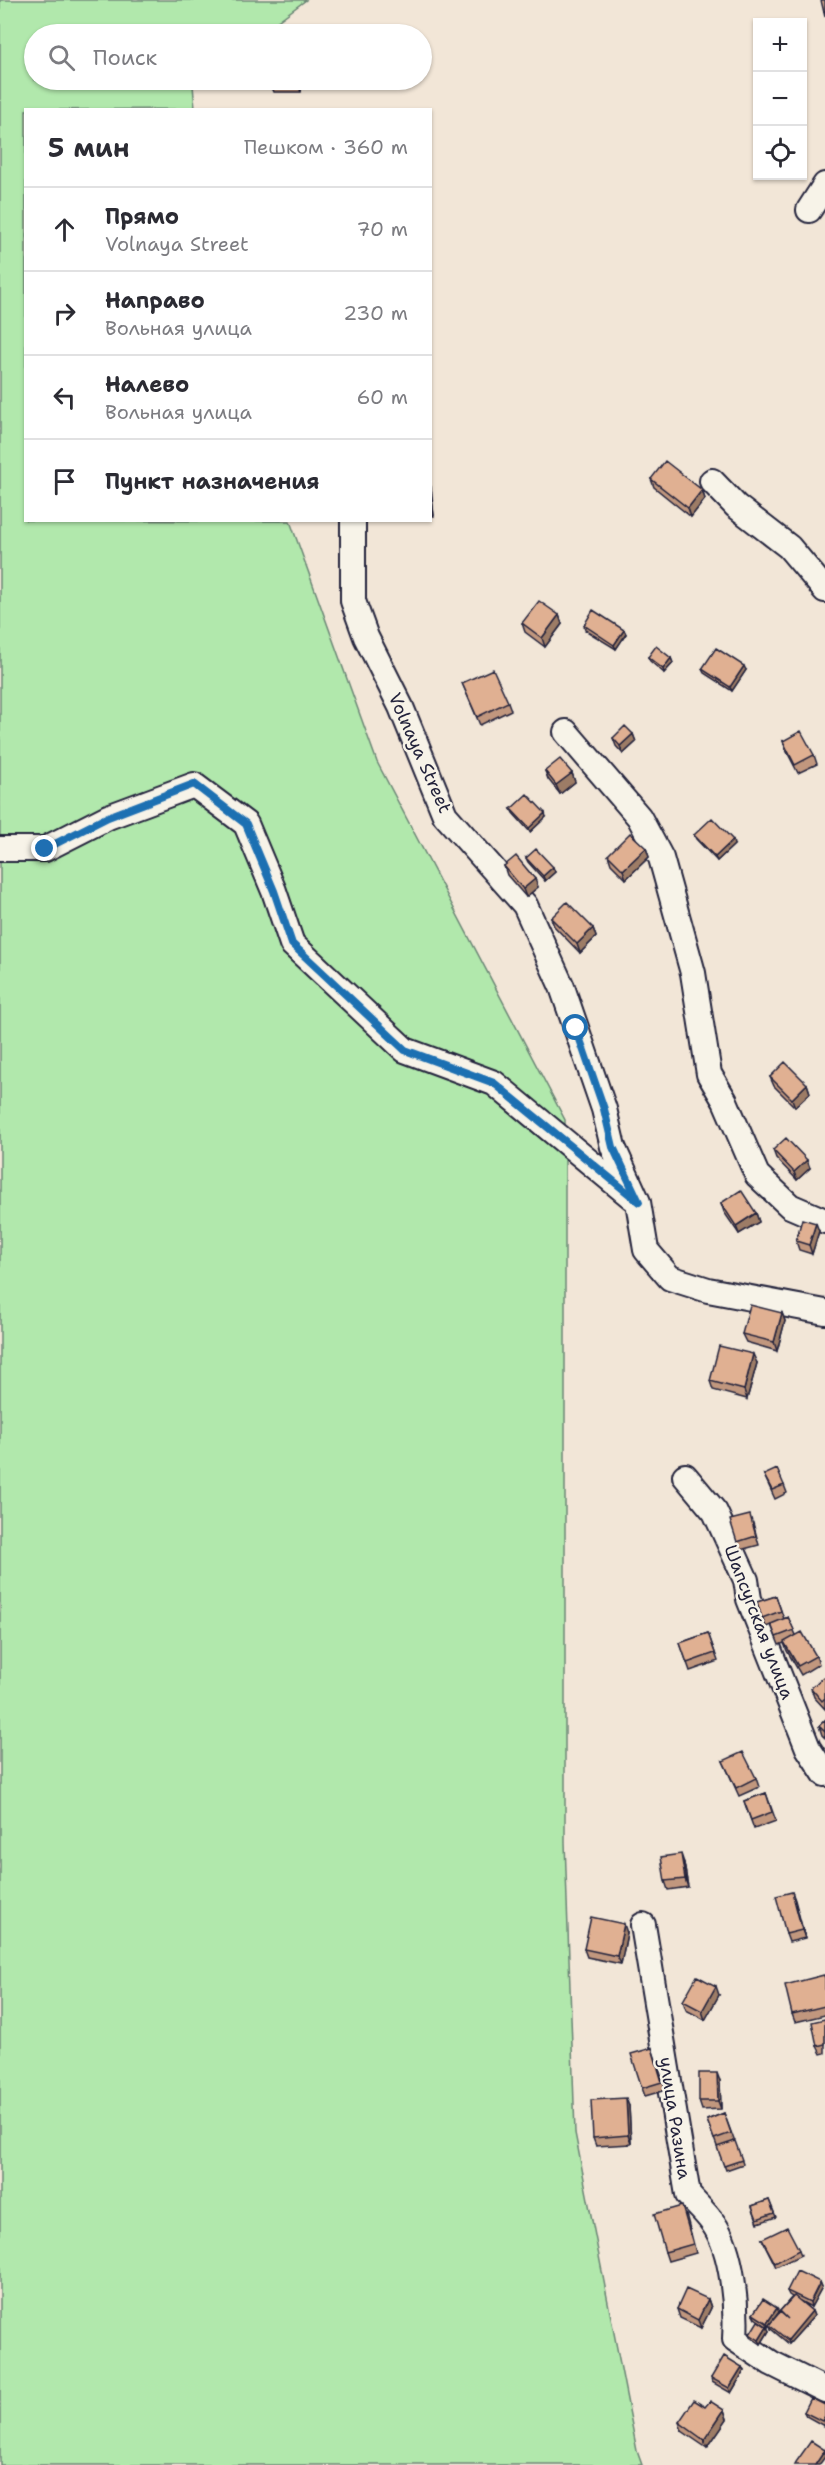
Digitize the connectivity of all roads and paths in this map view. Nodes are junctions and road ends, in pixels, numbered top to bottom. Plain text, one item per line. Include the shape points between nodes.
1 (825, 185) edge
2 (809, 210) dead end
3 (712, 481) dead end
4 (353, 522) edge
5 (825, 590) edge
6 (566, 732) dead end
7 (0, 849) edge
8 (639, 1202) junction
9 (825, 1221) edge
10 (825, 1312) edge
11 (685, 1476) dead end
12 (825, 1774) edge
13 (644, 1925) dead end
14 (825, 2390) edge

1 - 2 street
3 - 5 street via 736,506 789,547
4 - 8 street, Volnaya Street via 353,601 366,638 401,706 445,815 525,905 562,987 613,1147
6 - 9 street via 639,817 661,858 693,973 709,1074 757,1175 790,1206
7 - 8 street via 45,849 108,817 194,784 246,824 292,944 405,1050 494,1083
8 - 10 street, Volnaya Street via 646,1250 670,1278 708,1290
11 - 12 street, Шапсугская улица via 715,1512 725,1532 808,1748
13 - 14 street, улица Разина via 688,2195 714,2224 726,2255 737,2302 735,2339 771,2363

